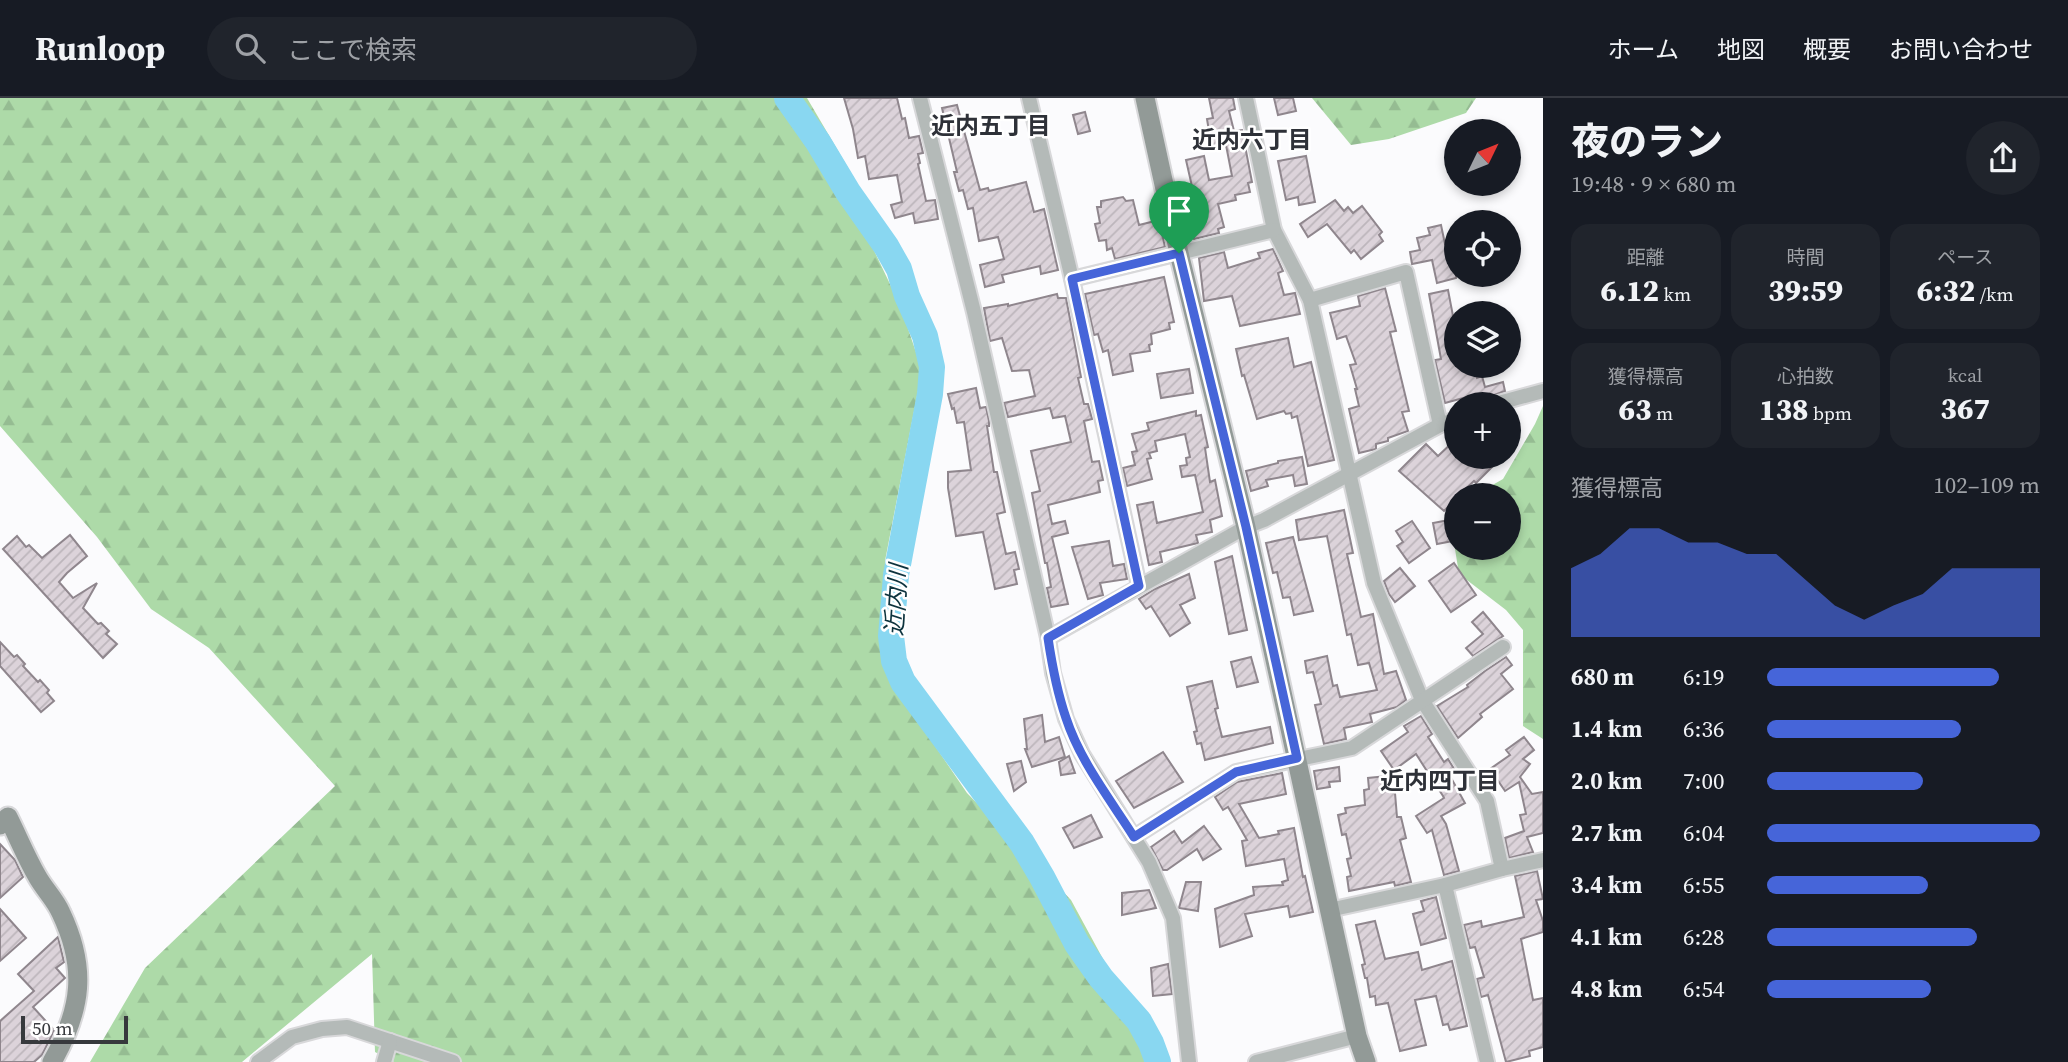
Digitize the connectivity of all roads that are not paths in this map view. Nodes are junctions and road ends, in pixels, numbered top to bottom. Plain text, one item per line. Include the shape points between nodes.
1 (920, 98) edge
2 (1029, 98) edge
3 (1145, 98) edge
4 (1246, 98) edge
5 (1274, 230) junction
6 (1179, 253) junction
7 (1072, 279) junction
8 (1310, 299) junction
9 (1543, 391) edge
10 (1521, 397) edge
11 (1444, 424) edge
12 (1440, 425) junction
13 (1349, 474) junction
14 (1246, 527) junction
15 (1139, 586) junction
16 (1048, 638) junction
17 (1503, 647) dead end
18 (1422, 701) junction
19 (1297, 758) junction
20 (3, 817) edge
21 (1134, 837) junction
22 (1543, 860) edge
23 (1502, 869) junction
24 (1446, 885) junction
25 (1329, 909) junction
26 (1357, 1036) junction
27 (390, 1041) junction
28 (52, 1062) edge
29 (258, 1062) edge
30 (384, 1062) edge
31 (453, 1062) edge
32 (1189, 1062) edge
33 (1256, 1062) edge
34 (1366, 1062) edge
35 (1487, 1062) edge

1 - 16 street
2 - 7 street
3 - 6 street
4 - 5 street
5 - 6 street
5 - 8 street
6 - 7 street
6 - 14 street
7 - 15 street
8 - 12 street via 1406,272
8 - 13 street
9 - 10 street
11 - 12 street
12 - 13 street
13 - 14 street
13 - 18 street via 1374,583
14 - 15 street
14 - 19 street
15 - 16 street
16 - 21 street via 1066,719 1082,754
17 - 18 street
18 - 19 street via 1352,748
18 - 23 street via 1487,801
19 - 21 street via 1236,772
19 - 25 street
20 - 28 street via 60,910 79,967 69,1028
21 - 32 street via 1173,918
22 - 23 street
23 - 24 street
24 - 25 street
24 - 35 street
25 - 26 street
26 - 33 street
26 - 34 street
27 - 29 street via 347,1027 322,1029 292,1037
27 - 30 street
27 - 31 street

